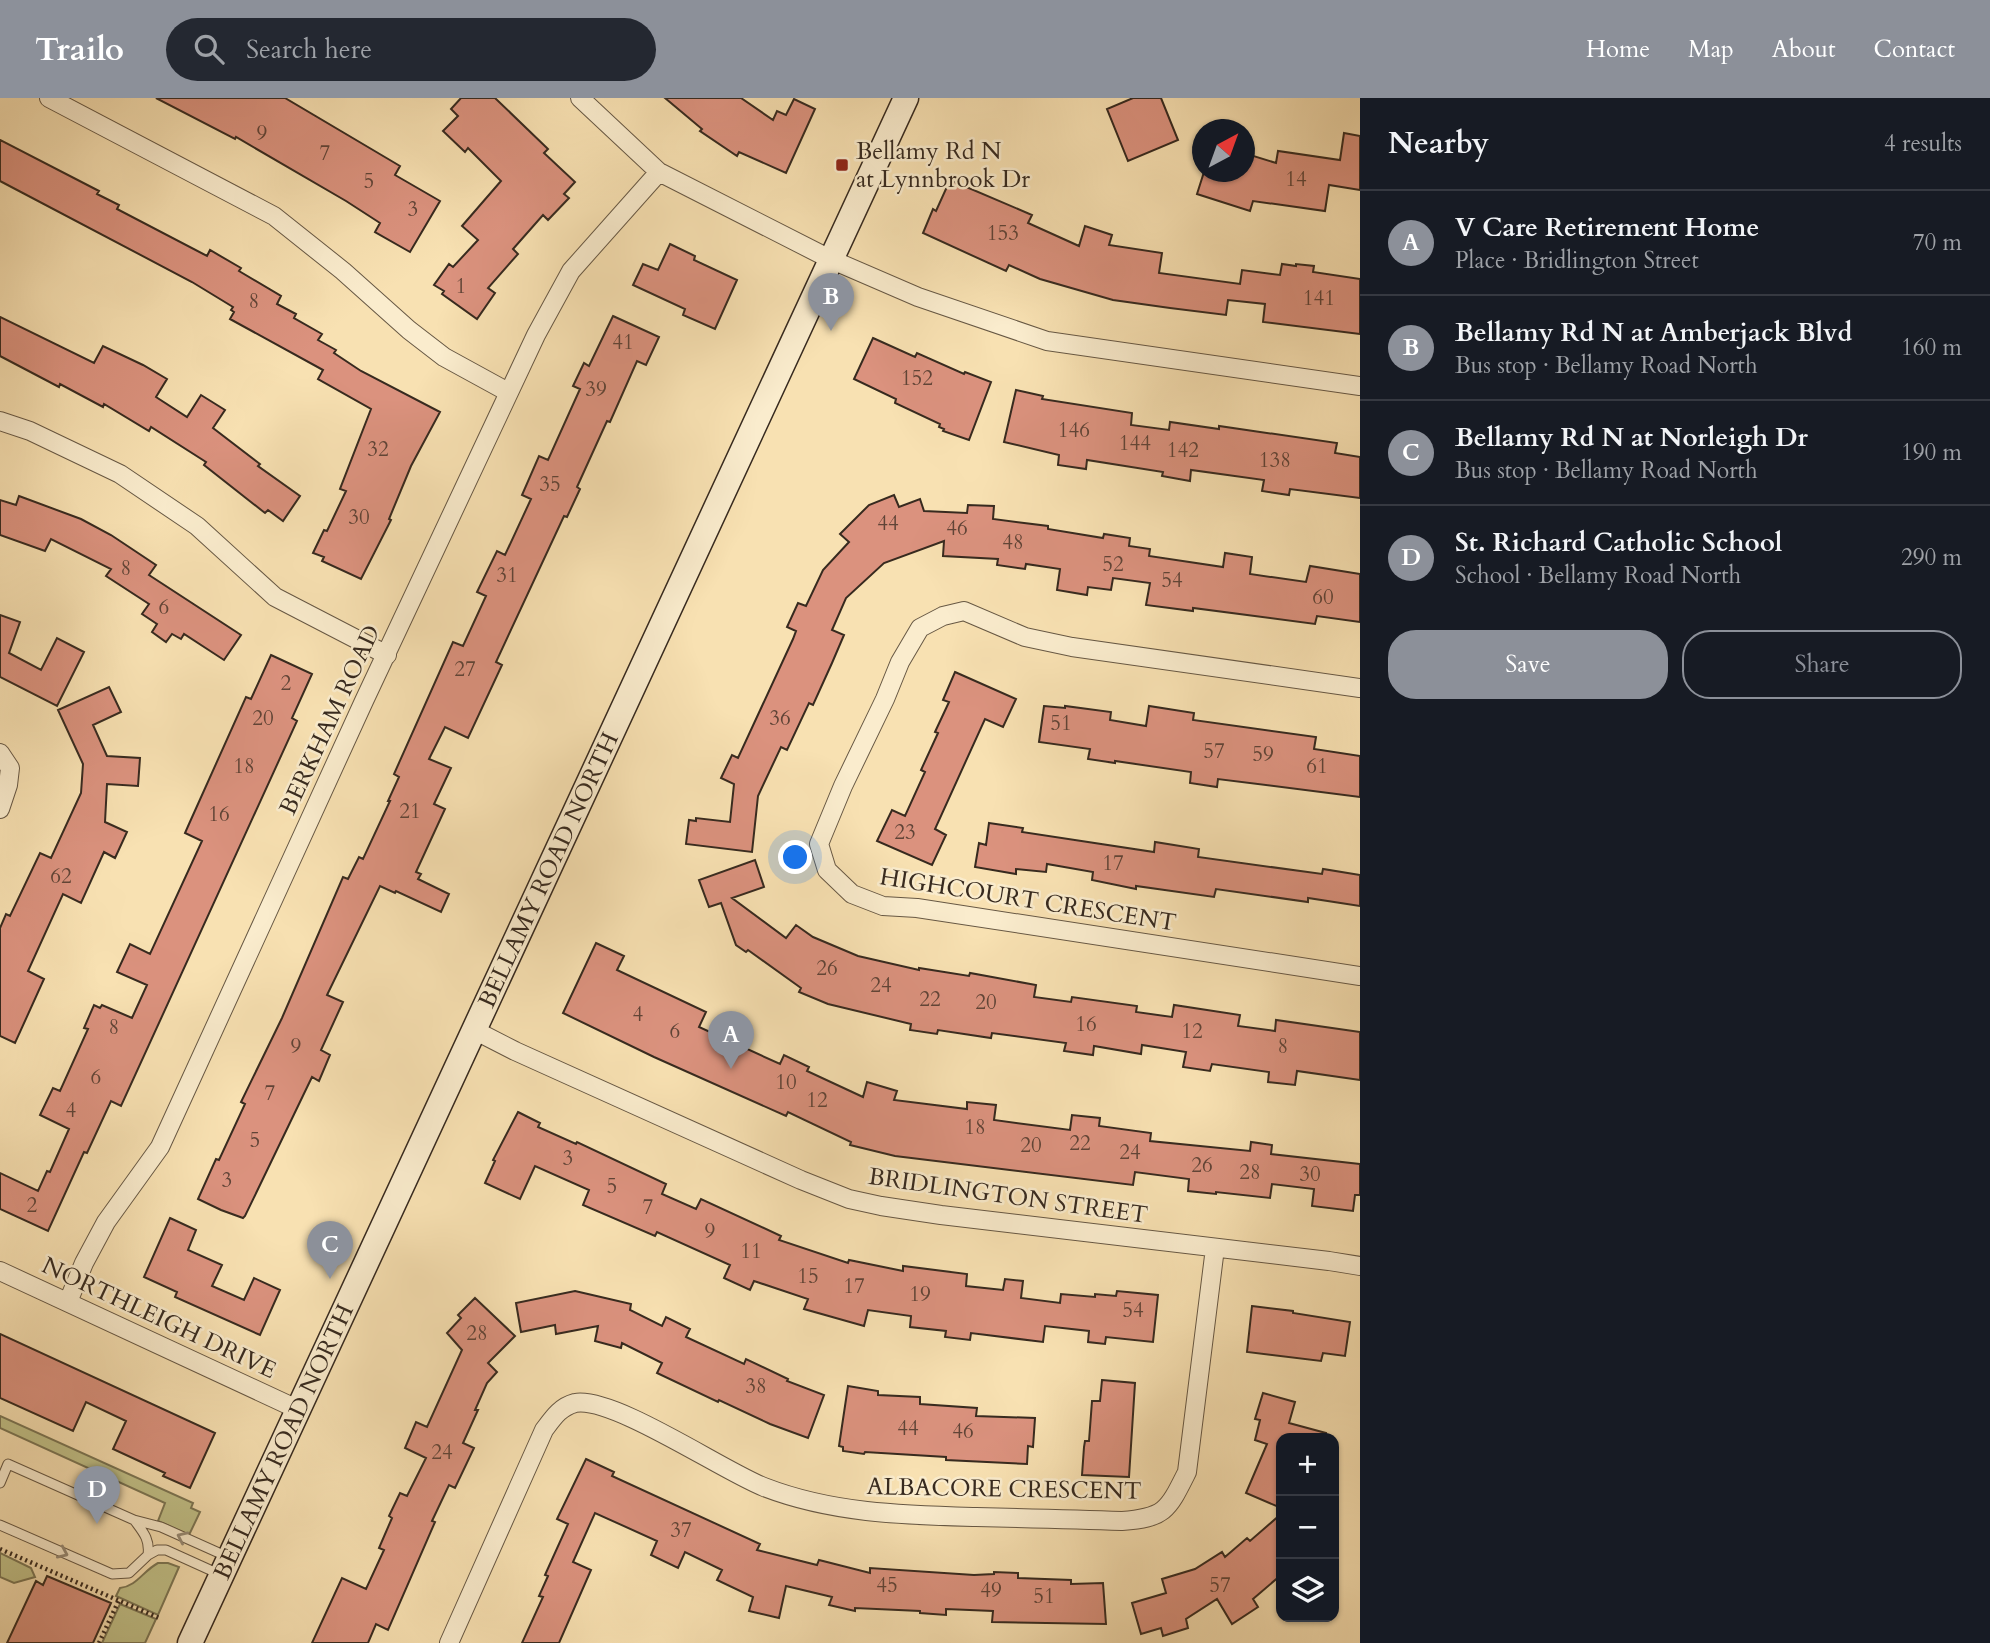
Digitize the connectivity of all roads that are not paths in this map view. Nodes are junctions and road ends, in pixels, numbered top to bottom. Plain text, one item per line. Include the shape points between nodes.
1 (49, 98) edge
2 (580, 98) edge
3 (906, 98) edge
4 (659, 172) junction
5 (830, 259) junction
6 (1360, 386) edge
7 (508, 392) junction
8 (0, 421) edge
9 (387, 655) junction
10 (1360, 688) edge
11 (0, 753) edge
12 (0, 809) edge
13 (1360, 976) edge
14 (474, 1030) junction
15 (1215, 1248) junction
16 (1360, 1266) edge
17 (0, 1271) edge
18 (68, 1303) junction
19 (297, 1409) junction
20 (4, 1462) edge
21 (0, 1483) edge
22 (134, 1520) junction
23 (0, 1525) edge
24 (148, 1555) junction
25 (225, 1567) junction
26 (190, 1643) edge
27 (449, 1643) edge

1 - 7 street via 274,216 409,330
2 - 4 street
3 - 5 street, BELLAMY ROAD NORTH
4 - 5 street
4 - 7 street, BERKHAM ROAD via 571,271
5 - 6 street via 918,297 1047,341
5 - 14 street, BELLAMY ROAD NORTH
7 - 9 street, BERKHAM ROAD
8 - 9 street via 120,474 197,526 275,597
9 - 18 street, BERKHAM ROAD via 160,1147 106,1222
10 - 13 street, HIGHCOURT CRESCENT via 1072,647 1026,637 964,611 943,616 920,628 900,662 819,844 827,870 852,894 883,906
11 - 12 street via 10,768
14 - 15 street, BRIDLINGTON STREET via 849,1199 941,1215
14 - 19 street, BELLAMY ROAD NORTH
15 - 16 street, BRIDLINGTON STREET
15 - 27 street, ALBACORE CRESCENT via 1186,1472 1173,1500 1160,1514 1122,1521 847,1510 760,1485 633,1419 595,1404 576,1403 557,1412 544,1430
17 - 18 street, NORTHLEIGH DRIVE
18 - 19 street, NORTHLEIGH DRIVE
19 - 25 street, BELLAMY ROAD NORTH
20 - 21 lane
20 - 22 lane
22 - 24 lane via 150,1545
25 -> 22 lane via 161,1527
23 -> 24 lane via 112,1574 129,1573
24 - 25 lane via 166,1550
25 - 26 street, BELLAMY ROAD NORTH

